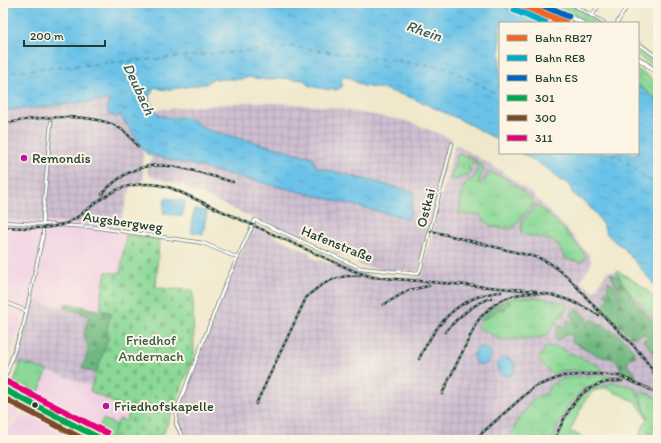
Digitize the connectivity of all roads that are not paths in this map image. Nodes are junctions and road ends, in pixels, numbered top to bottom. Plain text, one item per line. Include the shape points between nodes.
1 (543, 3) edge
2 (570, 3) edge
3 (600, 3) edge
4 (629, 3) edge
5 (652, 3) edge
6 (658, 6) edge
7 (592, 16) junction
8 (580, 22) edge
9 (602, 22) edge
10 (618, 22) edge
11 (639, 44) edge
12 (658, 58) edge
13 (639, 59) edge
14 (658, 73) edge
15 (51, 122) dead end
16 (452, 144) dead end
17 (3, 222) edge
18 (43, 224) junction
19 (238, 258) junction
20 (415, 274) joint
21 (3, 301) edge
22 (26, 311) junction
23 (3, 383) edge
24 (3, 389) edge
25 (3, 393) edge
26 (14, 396) junction
27 (76, 427) junction
28 (68, 440) edge
29 (103, 440) edge
30 (184, 440) edge

1 - 8 street
2 - 7 street
3 - 7 street
4 - 10 street
5 - 6 street
7 - 9 street
11 - 12 street
13 - 14 street
15 - 18 street
16 - 20 street, Ostkai via 420,270
17 - 18 street, Augsbergweg
18 - 19 street, Augsbergweg via 92,227 190,240 204,243
18 - 22 street via 43,235
19 - 20 street, Hafenstraße via 255,220 361,268
19 - 30 street via 177,409 176,424
21 - 22 street
22 - 23 street
24 - 26 street
25 - 26 street
26 - 27 street
27 - 28 street
27 - 29 street

